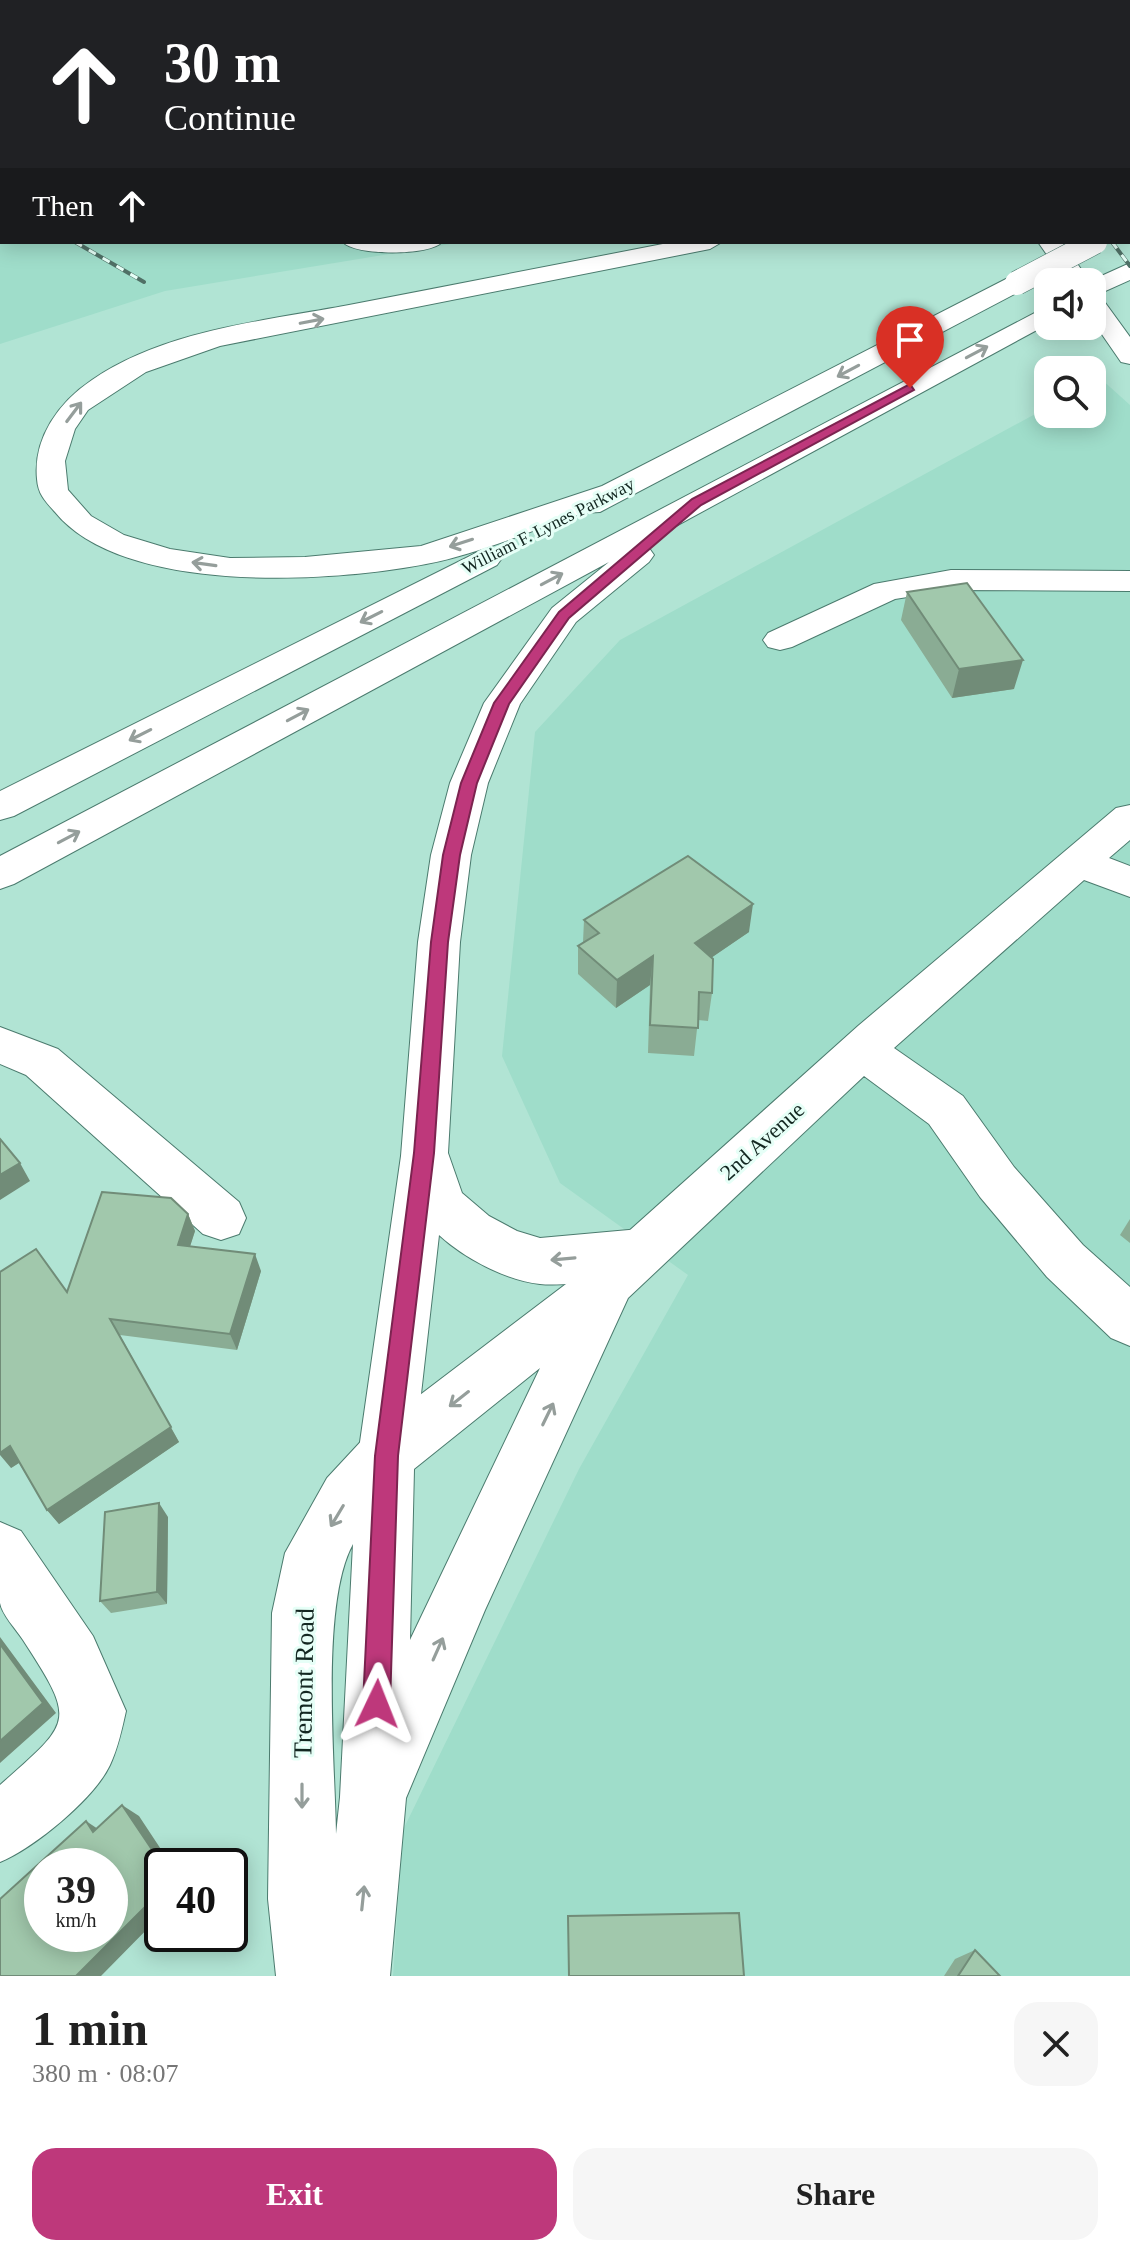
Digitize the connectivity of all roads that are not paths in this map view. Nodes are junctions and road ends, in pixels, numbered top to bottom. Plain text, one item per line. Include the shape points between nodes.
1 (372, 244) edge
2 (410, 244) edge
3 (700, 244) edge
4 (1051, 244) edge
5 (1091, 244) edge
6 (1068, 268) edge
7 (1130, 270) edge
8 (1106, 283) edge
9 (1034, 322) edge
10 (1106, 322) edge
11 (1130, 356) edge
12 (615, 492) junction
13 (697, 502) junction
14 (1130, 581) edge
15 (780, 640) dead end
16 (0, 807) edge
17 (1130, 818) edge
18 (1079, 862) junction
19 (0, 874) edge
20 (1130, 882) edge
21 (0, 1045) edge
22 (862, 1050) junction
23 (424, 1153) junction
24 (221, 1218) dead end
25 (624, 1267) junction
26 (1130, 1321) edge
27 (386, 1456) junction
28 (0, 1552) edge
29 (373, 1797) junction
30 (0, 1829) edge
31 (311, 1976) edge
32 (355, 1976) edge

1 - 2 main road
12 -> 3 main road via 425,555 230,568 166,558 113,542 80,523 53,491 50,461 61,429 78,404 103,385 169,353 214,339
4 - 6 main road
5 -> 12 main road, William F. Lynes Parkway, bridge
7 - 8 main road
13 -> 9 main road
10 - 11 main road
12 -> 16 main road, William F. Lynes Parkway
19 -> 13 main road
13 - 23 main road via 564,615 496,716 469,783 451,855 439,942
14 - 15 main road via 951,580 886,591
17 - 18 main road, 2nd Avenue
18 - 20 main road
18 - 22 main road, 2nd Avenue
21 - 24 main road via 42,1062
22 - 25 main road, 2nd Avenue
22 - 26 main road via 946,1110 997,1182 1065,1261
25 -> 23 main road via 540,1261 471,1232 442,1206
23 - 27 main road
25 -> 27 main road, 2nd Avenue
29 -> 25 main road via 464,1589
27 - 29 main road
27 -> 31 main road, Tremont Road via 347,1498 315,1553 303,1613 302,1899
28 - 30 main road via 71,1658 94,1711 86,1745 68,1768
32 -> 29 main road

